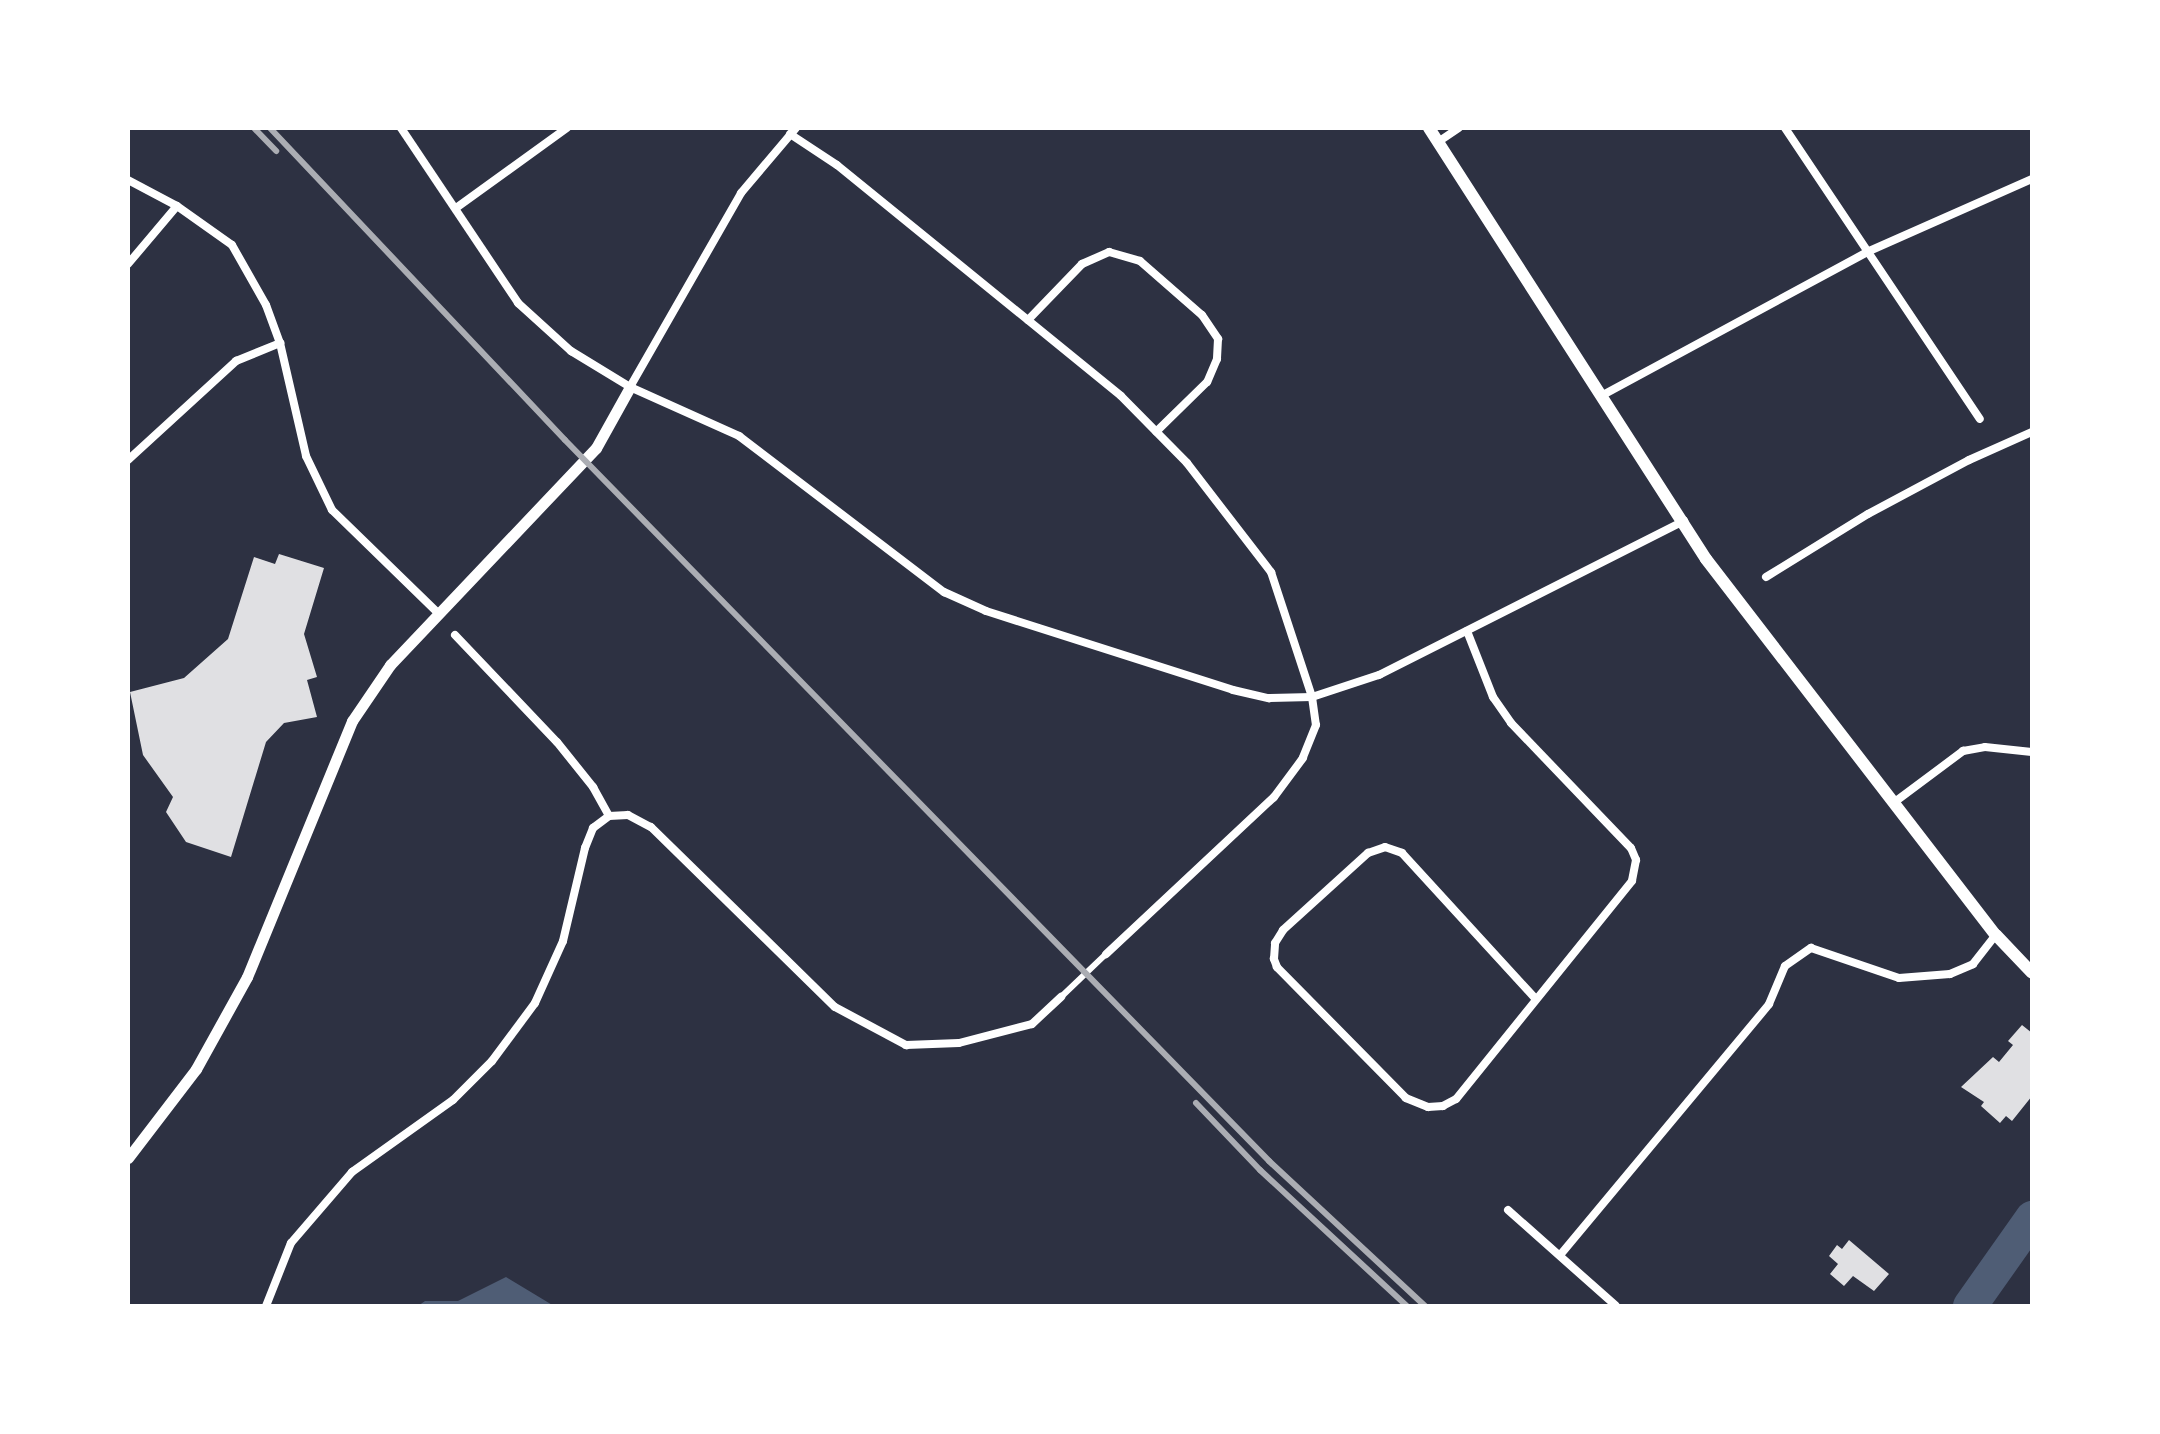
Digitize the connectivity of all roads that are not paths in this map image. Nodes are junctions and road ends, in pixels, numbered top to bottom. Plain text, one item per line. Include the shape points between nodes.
1 (401, 128) edge
2 (567, 128) edge
3 (1429, 128) edge
4 (1459, 128) edge
5 (1785, 128) edge
6 (793, 131) edge
7 (1438, 142) junction
8 (2032, 179) edge
9 (128, 180) edge
10 (177, 206) junction
11 (456, 208) junction
12 (1867, 252) junction
13 (128, 264) edge
14 (1028, 320) junction
15 (280, 343) junction
16 (630, 387) junction
17 (1601, 396) junction
18 (1980, 419) dead end
19 (1156, 432) junction
20 (2032, 432) edge
21 (128, 460) edge
22 (1684, 521) junction
23 (1766, 577) dead end
24 (438, 613) junction
25 (1467, 631) junction
26 (455, 635) dead end
27 (1312, 697) junction
28 (2032, 752) edge
29 (1896, 801) junction
30 (609, 816) junction
31 (1996, 935) junction
32 (1106, 954) joint
33 (2032, 973) edge
34 (1061, 997) joint
35 (1535, 998) junction
36 (128, 1158) edge
37 (1508, 1210) dead end
38 (1561, 1254) junction
39 (266, 1306) edge
40 (1616, 1306) edge

1 - 11 street
2 - 11 street
3 - 7 main road
4 - 7 street
5 - 12 street
6 - 14 street
6 - 16 street via 741,193
7 - 17 main road
8 - 12 street
9 - 10 street
10 - 13 street
10 - 15 street via 232,245 261,292
11 - 16 street via 518,303 571,351
12 - 17 street
12 - 18 street
14 - 19 street via 1121,396
14 - 19 street via 1082,264 1109,252 1140,261 1202,315 1218,339 1217,359 1207,382
15 - 21 street via 236,361
15 - 24 street via 306,456 332,510
16 - 24 street via 596,448
16 - 27 street via 739,436 944,592 986,611 1233,690 1269,698
17 - 22 main road
19 - 27 street via 1187,463 1271,572
20 - 23 street via 1868,514
22 - 25 street
22 - 29 main road via 1706,559
24 - 36 street via 390,665 352,721 247,977 196,1069
25 - 27 street via 1379,675
25 - 35 street via 1493,697 1511,723 1631,848 1636,860 1632,881
26 - 30 street via 557,742
27 - 32 street via 1316,725 1303,758 1274,797
28 - 29 street via 1985,747 1963,751
29 - 31 main road
30 - 34 street via 628,815 651,827 835,1007 906,1045 959,1043 1032,1024
30 - 39 street via 589,838 563,941 535,1003 492,1061 453,1100 352,1172 291,1243
31 - 33 main road
31 - 38 street via 1973,964 1950,974 1899,978 1811,948 1785,966 1769,1004
32 - 34 street
35 - 35 street via 1456,1099 1428,1107 1406,1098 1277,967 1275,943 1368,853 1394,849
37 - 38 street
38 - 40 street

